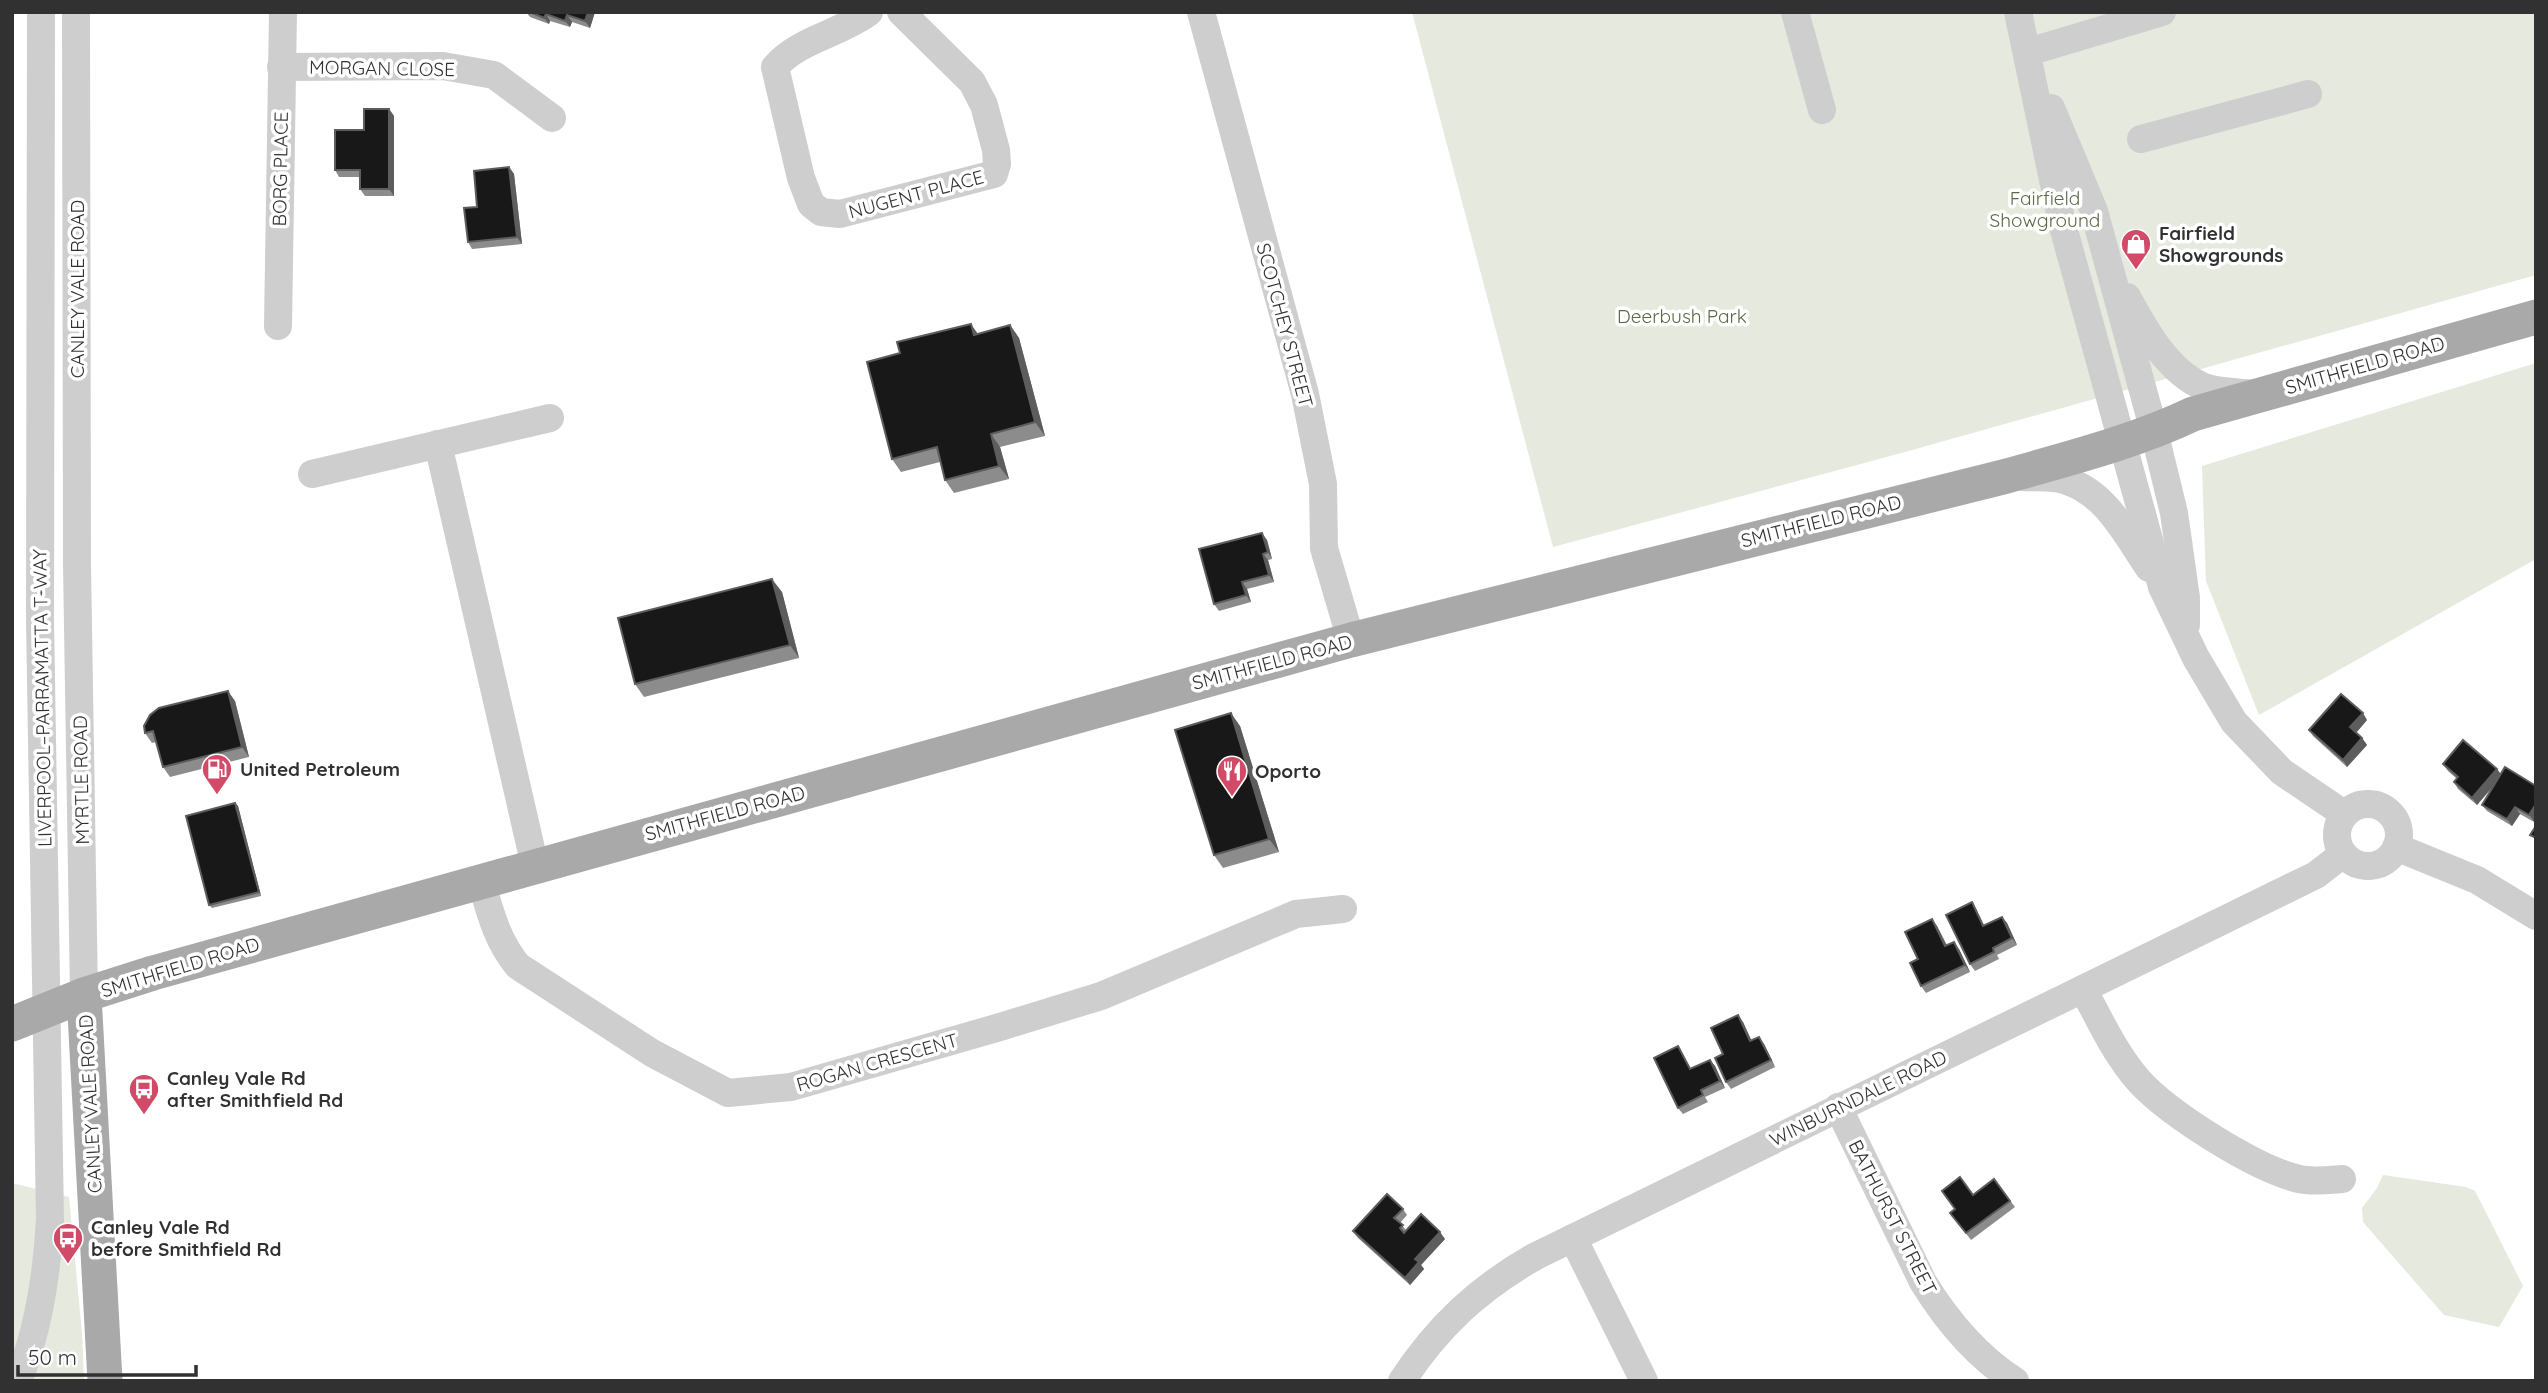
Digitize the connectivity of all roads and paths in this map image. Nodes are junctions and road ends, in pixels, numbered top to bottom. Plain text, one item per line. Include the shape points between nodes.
1 (41, 12) edge
2 (76, 12) edge
3 (283, 12) edge
4 (869, 12) edge
5 (901, 12) edge
6 (1201, 12) edge
7 (1795, 12) edge
8 (2018, 12) edge
9 (2162, 12) edge
10 (2028, 52) junction
11 (281, 67) junction
12 (2308, 94) dead end
13 (1822, 110) dead end
14 (552, 118) dead end
15 (2141, 139) dead end
16 (2108, 261) junction
17 (2536, 317) edge
18 (278, 326) dead end
19 (2259, 395) junction
20 (550, 418) dead end
21 (2138, 436) junction
22 (438, 444) junction
23 (312, 474) dead end
24 (2007, 476) junction
25 (77, 565) joint
26 (2162, 587) junction
27 (2186, 635) junction
28 (1351, 640) junction
29 (2344, 814) junction
30 (2396, 847) junction
31 (2343, 853) junction
32 (536, 866) junction
33 (481, 881) junction
34 (1343, 909) dead end
35 (2536, 916) edge
36 (2083, 989) junction
37 (84, 995) junction
38 (48, 1011) junction
39 (12, 1024) edge
40 (1838, 1107) junction
41 (2342, 1179) dead end
42 (1573, 1238) junction
43 (18, 1381) edge
44 (105, 1381) edge
45 (1402, 1381) edge
46 (1644, 1381) edge
47 (2015, 1381) edge

1 - 38 street, LIVERPOOL–PARRAMATTA T-WAY via 40,620
2 - 25 street, CANLEY VALE ROAD
3 - 11 street, BORG PLACE
4 - 5 street, NUGENT PLACE via 806,44 775,67 801,178 811,204 821,212 839,215 994,174 996,150 984,105 972,82
6 - 28 street, SCOTCHEY STREET via 1305,394 1323,484 1324,548
7 - 13 street
8 - 10 street
9 - 10 street
10 - 16 street via 2094,211
10 - 21 street via 2062,223
11 - 14 street, MORGAN CLOSE via 443,66 494,75
11 - 18 street, BORG PLACE
12 - 15 street
16 - 19 street via 2172,366 2206,388
16 - 21 street
17 - 19 main road, SMITHFIELD ROAD
19 - 21 main road, SMITHFIELD ROAD
20 - 22 street
21 - 24 main road, SMITHFIELD ROAD
21 - 26 street
21 - 27 street via 2174,513 2186,598
22 - 23 street
22 - 32 street
24 - 26 street via 2064,479 2089,492 2109,511
24 - 28 main road, SMITHFIELD ROAD
25 - 37 street, MYRTLE ROAD
26 - 27 street
27 - 29 street via 2218,698 2253,744 2282,772
28 - 32 main road, SMITHFIELD ROAD
29 - 30 street via 2361,804 2389,811 2398,828
29 - 31 street via 2337,833
30 - 31 street via 2382,863 2372,866 2351,861
30 - 35 street via 2477,880
31 - 36 street, WINBURNDALE ROAD via 2316,875
32 - 33 main road, SMITHFIELD ROAD
33 - 34 street, ROGAN CRESCENT via 505,952 517,966 652,1053 728,1093 791,1087 1000,1027 1101,996 1296,914
33 - 37 main road, SMITHFIELD ROAD
36 - 40 street, WINBURNDALE ROAD
36 - 41 street via 2123,1060 2169,1109 2261,1166 2302,1180
37 - 38 main road, SMITHFIELD ROAD
37 - 44 main road, CANLEY VALE ROAD
38 - 39 main road, SMITHFIELD ROAD
38 - 43 street, LIVERPOOL–PARRAMATTA T-WAY via 48,1259 33,1336
40 - 42 street, WINBURNDALE ROAD
40 - 47 street, BATHURST STREET via 1935,1301 1964,1339
42 - 45 street, WINBURNDALE ROAD via 1487,1286 1433,1338
42 - 46 street

